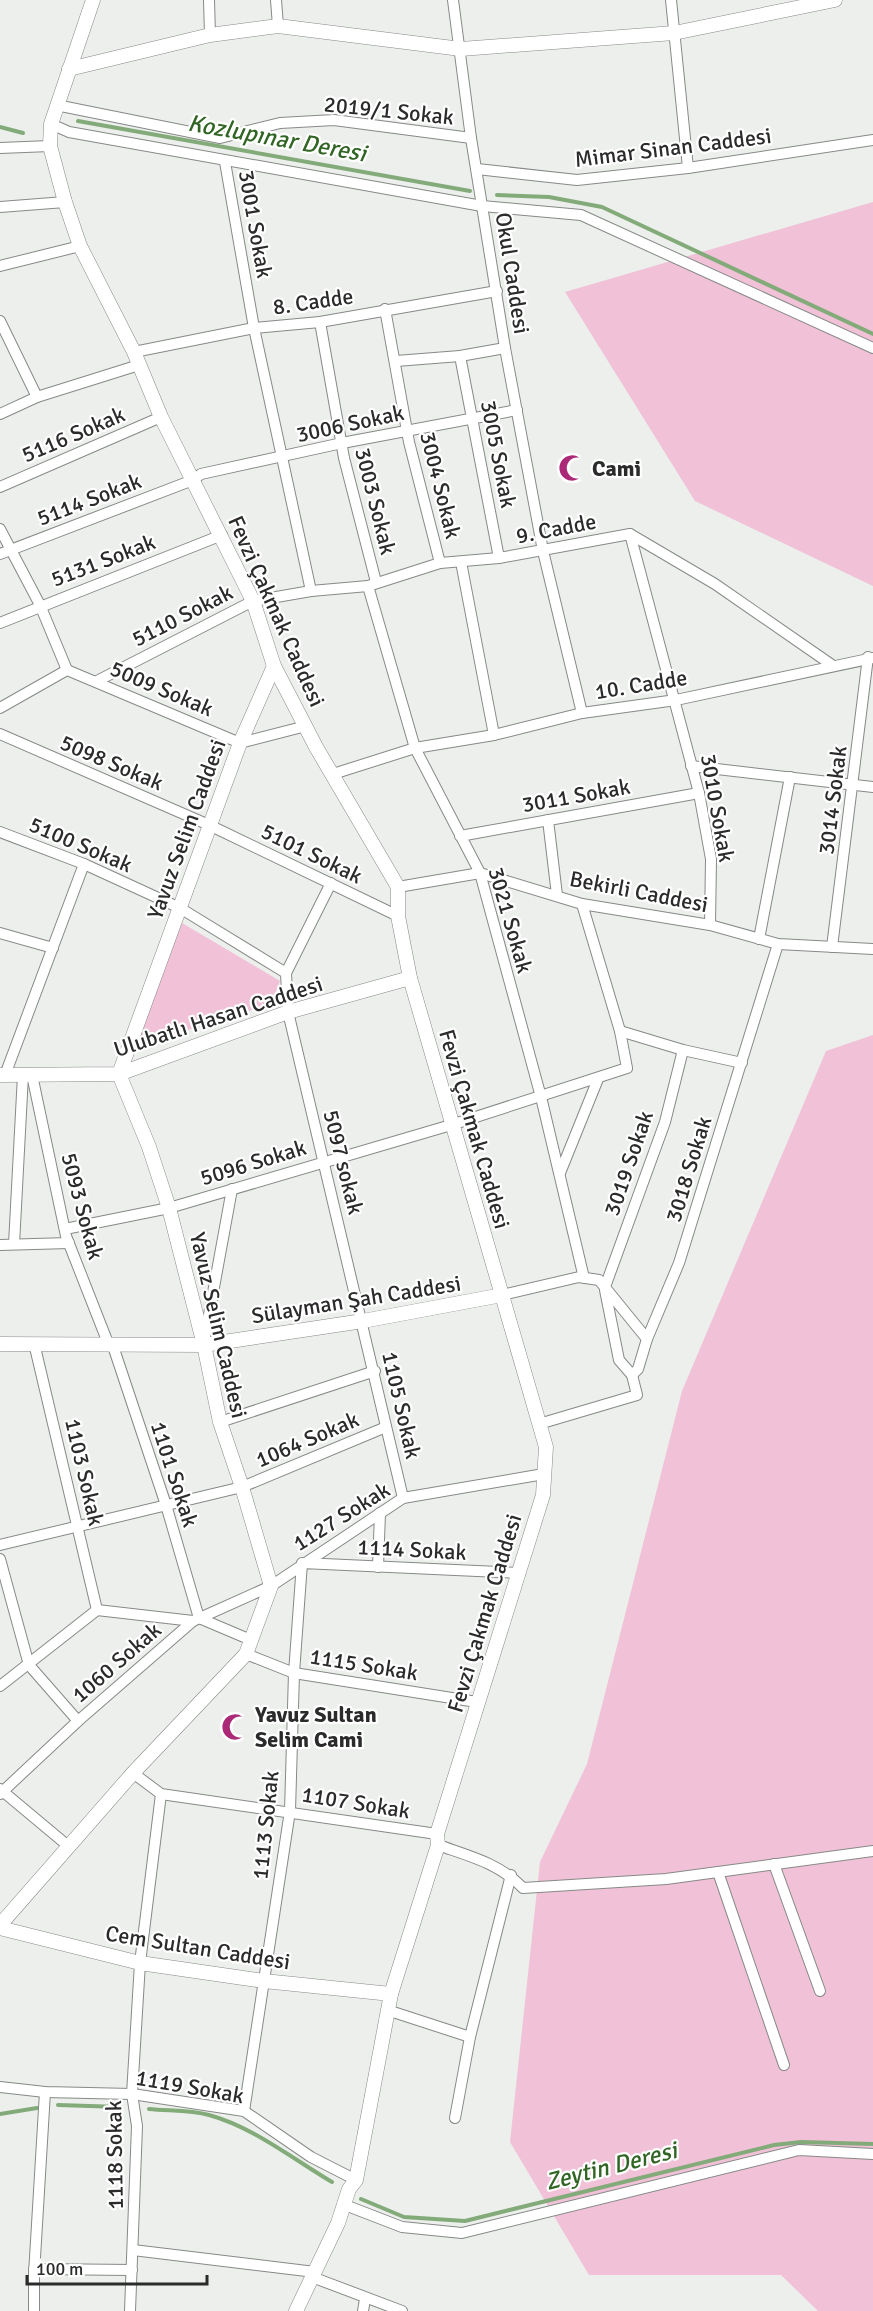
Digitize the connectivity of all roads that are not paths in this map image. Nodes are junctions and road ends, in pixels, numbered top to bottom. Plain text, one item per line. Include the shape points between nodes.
1 (93, 0) edge
2 (209, 0) edge
3 (276, 0) edge
4 (453, 0) edge
5 (671, 0) edge
6 (835, 0) edge
7 (278, 26) junction
8 (674, 33) junction
9 (210, 35) junction
10 (461, 48) junction
11 (69, 69) junction
12 (56, 105) junction
13 (51, 124) junction
14 (471, 138) junction
15 (873, 140) edge
16 (50, 146) junction
17 (0, 148) edge
18 (225, 162) junction
19 (688, 168) junction
20 (477, 169) junction
21 (65, 202) junction
22 (482, 206) junction
23 (0, 207) edge
24 (80, 246) junction
25 (0, 266) edge
26 (497, 291) junction
27 (385, 309) junction
28 (0, 321) edge
29 (320, 322) junction
30 (254, 328) junction
31 (4, 338) edge
32 (505, 348) junction
33 (873, 348) edge
34 (460, 356) junction
35 (137, 358) junction
36 (396, 361) junction
37 (37, 398) junction
38 (517, 410) junction
39 (0, 414) edge
40 (161, 417) junction
41 (471, 418) junction
42 (407, 430) junction
43 (342, 443) junction
44 (283, 457) junction
45 (193, 480) junction
46 (0, 486) edge
47 (0, 529) edge
48 (630, 534) junction
49 (222, 535) junction
50 (543, 551) junction
51 (5, 552) edge
52 (499, 558) junction
53 (460, 561) junction
54 (440, 563) junction
55 (372, 584) junction
56 (311, 591) junction
57 (253, 601) junction
58 (40, 605) junction
59 (0, 623) edge
60 (871, 657) edge
61 (832, 665) junction
62 (274, 666) junction
63 (68, 670) junction
64 (98, 681) junction
65 (676, 700) junction
66 (0, 708) edge
67 (582, 714) junction
68 (306, 726) junction
69 (0, 734) edge
70 (494, 735) junction
71 (240, 743) junction
72 (415, 748) junction
73 (691, 766) junction
74 (333, 774) junction
75 (790, 777) junction
76 (854, 785) junction
77 (873, 787) edge
78 (699, 793) junction
79 (548, 820) junction
80 (209, 825) junction
81 (0, 832) edge
82 (460, 836) junction
83 (84, 864) junction
84 (480, 873) junction
85 (331, 884) junction
86 (398, 887) junction
87 (558, 895) junction
88 (582, 904) junction
89 (180, 908) junction
90 (398, 915) junction
91 (710, 925) junction
92 (0, 933) edge
93 (759, 939) junction
94 (777, 944) junction
95 (832, 947) junction
96 (53, 948) junction
97 (873, 949) edge
98 (286, 973) junction
99 (410, 978) junction
100 (288, 1012) junction
101 (620, 1031) junction
102 (683, 1050) junction
103 (742, 1063) junction
104 (119, 1074) junction
105 (2, 1075) edge
106 (28, 1075) junction
107 (598, 1079) junction
108 (541, 1097) junction
109 (451, 1125) junction
110 (324, 1161) junction
111 (560, 1173) junction
112 (232, 1189) junction
113 (169, 1208) junction
114 (65, 1229) junction
115 (14, 1244) junction
116 (69, 1244) junction
117 (0, 1245) edge
118 (584, 1278) junction
119 (605, 1287) junction
120 (502, 1295) junction
121 (363, 1321) junction
122 (647, 1339) junction
123 (33, 1343) junction
124 (110, 1343) junction
125 (0, 1344) edge
126 (204, 1345) junction
127 (375, 1371) junction
128 (632, 1375) junction
129 (219, 1422) junction
130 (539, 1424) junction
131 (386, 1427) junction
132 (544, 1474) junction
133 (242, 1487) junction
134 (403, 1498) junction
135 (166, 1505) junction
136 (380, 1512) junction
137 (78, 1527) junction
138 (0, 1545) edge
139 (0, 1559) edge
140 (302, 1563) junction
141 (378, 1567) junction
142 (520, 1574) junction
143 (271, 1586) junction
144 (97, 1610) junction
145 (196, 1620) junction
146 (252, 1640) junction
147 (246, 1654) junction
148 (29, 1665) junction
149 (294, 1673) junction
150 (0, 1686) edge
151 (477, 1702) junction
152 (78, 1721) junction
153 (133, 1773) junction
154 (1, 1791) edge
155 (160, 1794) junction
156 (290, 1811) junction
157 (437, 1840) junction
158 (67, 1845) junction
159 (873, 1851) edge
160 (774, 1864) junction
161 (718, 1872) junction
162 (511, 1875) junction
163 (0, 1927) edge
164 (140, 1963) junction
165 (264, 1981) junction
166 (820, 1991) dead end
167 (391, 1994) junction
168 (387, 2010) junction
169 (470, 2037) junction
170 (784, 2065) dead end
171 (0, 2087) edge
172 (45, 2092) junction
173 (132, 2094) junction
174 (244, 2112) junction
175 (455, 2118) dead end
176 (873, 2154) edge
177 (356, 2180) junction
178 (345, 2205) junction
179 (133, 2250) junction
180 (34, 2269) junction
181 (132, 2270) junction
182 (313, 2274) junction
183 (364, 2299) junction
184 (34, 2311) edge
185 (130, 2311) edge
186 (296, 2311) edge
187 (363, 2311) edge
188 (402, 2311) edge

1 - 11 street, Fevzi Çakmak Caddesi
2 - 9 street
3 - 7 street
4 - 10 street, Okul Caddesi
5 - 8 street
6 - 8 street
7 - 9 street
7 - 10 street
8 - 10 street
8 - 19 street
9 - 11 street
10 - 14 street, Okul Caddesi
11 - 12 street, Fevzi Çakmak Caddesi
12 - 13 street, Fevzi Çakmak Caddesi
12 - 14 street, 2019/1 Sokak via 220,138 280,123 334,120
13 - 16 street, Fevzi Çakmak Caddesi
13 - 18 street via 69,132
14 - 20 street, Okul Caddesi
15 - 19 street, Mimar Sinan Caddesi
16 - 17 street
16 - 21 street, Fevzi Çakmak Caddesi
18 - 22 street
18 - 30 street, 3001 Sokak
19 - 20 street, Mimar Sinan Caddesi via 577,180
20 - 22 street, Okul Caddesi
21 - 23 street
21 - 24 street, Fevzi Çakmak Caddesi
22 - 26 street, Okul Caddesi
22 - 33 street via 581,215
24 - 25 street
24 - 35 street, Fevzi Çakmak Caddesi
26 - 27 street, 8. Cadde
26 - 32 street, Okul Caddesi
27 - 29 street, 8. Cadde
27 - 36 street, 3004 Sokak
28 - 31 street
29 - 30 street, 8. Cadde
29 - 43 street, 3003 Sokak
30 - 35 street, 8. Cadde
30 - 44 street, 3001 Sokak
31 - 37 street
32 - 34 street
32 - 38 street, Okul Caddesi
34 - 36 street
34 - 41 street, 3005 Sokak
35 - 37 street, 8. Cadde
35 - 40 street, Fevzi Çakmak Caddesi
36 - 42 street, 3004 Sokak
37 - 39 street, 8. Cadde
38 - 41 street, 3006 Sokak
38 - 50 street, Okul Caddesi
40 - 45 street, Fevzi Çakmak Caddesi
40 - 46 street, 5116 Sokak
41 - 42 street, 3006 Sokak
41 - 52 street, 3005 Sokak
42 - 43 street, 3006 Sokak
42 - 54 street, 3004 Sokak
43 - 44 street, 3006 Sokak
43 - 55 street, 3003 Sokak
44 - 45 street, 3006 Sokak via 201,474
44 - 56 street, 3001 Sokak
45 - 49 street, Fevzi Çakmak Caddesi
45 - 51 street, 5114 Sokak
47 - 51 street
48 - 50 street, 9. Cadde
48 - 61 street, 9. Cadde via 715,584
48 - 65 street, 3010 Sokak
49 - 57 street, Fevzi Çakmak Caddesi
49 - 58 street, 5131 Sokak
50 - 52 street, 9. Cadde
50 - 67 street, Okul Caddesi
51 - 58 street
52 - 53 street, 9. Cadde
53 - 54 street, 9. Cadde
53 - 70 street
54 - 55 street, 9. Cadde
55 - 56 street, 9. Cadde
55 - 72 street, 3021 Sokak
56 - 57 street, 9. Cadde
57 - 62 street, Fevzi Çakmak Caddesi
57 - 64 street, 5110 Sokak
58 - 59 street, 5131 Sokak
58 - 63 street
60 - 61 street, 10. Cadde
60 - 76 street, 3014 Sokak
61 - 65 street, 10. Cadde
62 - 68 street, Fevzi Çakmak Caddesi
62 - 71 street, Yavuz Selim Caddesi
63 - 64 street, 5009 Sokak
63 - 66 street
64 - 71 street, 5009 Sokak
65 - 67 street, 10. Cadde
65 - 73 street, 3010 Sokak
67 - 70 street, 10. Cadde
68 - 71 street
68 - 74 street, Fevzi Çakmak Caddesi
69 - 80 street, 5098 Sokak
70 - 72 street, 10. Cadde
71 - 80 street, Yavuz Selim Caddesi
72 - 74 street, 10. Cadde
72 - 82 street, 3021 Sokak
73 - 75 street
73 - 78 street, 3010 Sokak
74 - 86 street, Fevzi Çakmak Caddesi
75 - 76 street
75 - 93 street
76 - 77 street
76 - 95 street, 3014 Sokak
78 - 79 street, 3011 Sokak
78 - 91 street, 3010 Sokak via 711,859
79 - 82 street, 3011 Sokak
79 - 87 street
80 - 85 street, 5101 Sokak
80 - 89 street, Yavuz Selim Caddesi
81 - 83 street, 5100 Sokak
82 - 84 street, 3021 Sokak
83 - 89 street, 5100 Sokak
83 - 96 street
84 - 86 street, Bekirli Caddesi
84 - 87 street, Bekirli Caddesi
84 - 108 street, 3021 Sokak
85 - 90 street, 5101 Sokak
85 - 98 street
86 - 90 street, Fevzi Çakmak Caddesi
87 - 88 street, Bekirli Caddesi
88 - 91 street, Bekirli Caddesi
88 - 101 street
89 - 98 street, 5100 Sokak
89 - 104 street, Yavuz Selim Caddesi
90 - 99 street, Fevzi Çakmak Caddesi
91 - 93 street, Bekirli Caddesi
92 - 96 street
93 - 94 street, Bekirli Caddesi
94 - 95 street, Bekirli Caddesi
94 - 103 street, 3018 Sokak
95 - 97 street, Bekirli Caddesi
96 - 105 street
98 - 100 street, 5097 sokak
99 - 100 street, Ulubatlı Hasan Caddesi
99 - 109 street, Fevzi Çakmak Caddesi
100 - 104 street, Ulubatlı Hasan Caddesi
100 - 110 street, 5097 sokak
101 - 102 street
101 - 107 street, 5096 Sokak via 627,1068
102 - 103 street
102 - 119 street, 3019 Sokak via 665,1122
103 - 122 street, 3018 Sokak via 679,1263
104 - 106 street, Ulubatlı Hasan Caddesi
104 - 113 street, Yavuz Selim Caddesi
105 - 106 street, Ulubatlı Hasan Caddesi
106 - 114 street, 5093 Sokak
106 - 115 street
107 - 108 street, 5096 Sokak
107 - 111 street
108 - 109 street, 5096 Sokak
108 - 111 street, 3021 Sokak
109 - 110 street, 5096 Sokak
109 - 120 street, Fevzi Çakmak Caddesi
110 - 112 street, 5096 Sokak
110 - 121 street, 5097 sokak
111 - 118 street, 3021 Sokak
112 - 113 street, 5096 Sokak
112 - 126 street
113 - 114 street, 5096 Sokak
113 - 126 street, Yavuz Selim Caddesi
114 - 116 street, 5093 Sokak
115 - 116 street
115 - 117 street
116 - 124 street, 5093 Sokak
118 - 119 street via 598,1280
118 - 120 street
119 - 122 street
119 - 128 street via 620,1360
120 - 121 street, Sülayman Şah Caddesi
120 - 130 street, Fevzi Çakmak Caddesi
121 - 126 street, Sülayman Şah Caddesi
121 - 127 street, 1105 Sokak
122 - 128 street, 3018 Sokak via 638,1369
123 - 124 street, Sülayman Şah Caddesi
123 - 125 street, Sülayman Şah Caddesi
123 - 137 street, 1103 Sokak
124 - 126 street, Sülayman Şah Caddesi
124 - 135 street, 1101 Sokak
126 - 129 street, Yavuz Selim Caddesi
127 - 129 street
127 - 131 street, 1105 Sokak
128 - 130 street, 3018 Sokak via 637,1395
129 - 133 street, Yavuz Selim Caddesi
130 - 132 street, Fevzi Çakmak Caddesi via 546,1447
131 - 133 street, 1064 Sokak
131 - 134 street, 1105 Sokak
132 - 134 street, 1127 Sokak
132 - 142 street, Fevzi Çakmak Caddesi via 543,1495
133 - 135 street, 1064 Sokak
133 - 143 street, Yavuz Selim Caddesi
134 - 136 street, 1127 Sokak
135 - 137 street, 1064 Sokak
135 - 145 street, 1101 Sokak
136 - 140 street, 1127 Sokak
136 - 141 street
137 - 138 street, 1064 Sokak
137 - 144 street, 1103 Sokak
139 - 148 street
140 - 141 street, 1114 Sokak
140 - 143 street, 1127 Sokak
140 - 149 street, 1113 Sokak
141 - 142 street, 1114 Sokak
142 - 151 street, Fevzi Çakmak Caddesi
143 - 145 street, 1060 Sokak
143 - 146 street
144 - 145 street
144 - 148 street
145 - 146 street
145 - 152 street, 1060 Sokak
146 - 147 street
147 - 149 street, 1115 Sokak
147 - 153 street
148 - 150 street
148 - 152 street
149 - 151 street, 1115 Sokak
149 - 156 street, 1113 Sokak
151 - 157 street, Fevzi Çakmak Caddesi
152 - 154 street, 1060 Sokak
153 - 155 street
153 - 158 street
154 - 158 street
155 - 156 street, 1107 Sokak
155 - 164 street, 1118 Sokak
156 - 157 street, 1107 Sokak
156 - 165 street, 1113 Sokak
157 - 162 street, 1107 Sokak
157 - 167 street, Fevzi Çakmak Caddesi
158 - 163 street
159 - 160 street
160 - 161 street
160 - 166 street
161 - 162 street, 1107 Sokak via 523,1888
161 - 170 street
162 - 169 street
163 - 164 street, Cem Sultan Caddesi
164 - 165 street, Cem Sultan Caddesi
164 - 173 street, 1118 Sokak
165 - 167 street, Cem Sultan Caddesi
165 - 174 street, 1113 Sokak
167 - 168 street, Fevzi Çakmak Caddesi
168 - 169 street
168 - 177 street, Fevzi Çakmak Caddesi
169 - 175 street
171 - 172 street, 1119 Sokak
172 - 173 street, 1119 Sokak
172 - 180 street
173 - 174 street, 1119 Sokak
173 - 179 street, 1118 Sokak via 136,2126
174 - 177 street, 1119 Sokak via 311,2157
176 - 178 street via 799,2150 462,2233 402,2227
177 - 178 street, Fevzi Çakmak Caddesi
178 - 182 street, Fevzi Çakmak Caddesi
179 - 181 street, 1118 Sokak
179 - 182 street
180 - 181 street
180 - 184 street
181 - 185 street, 1118 Sokak
182 - 183 street
182 - 186 street, Fevzi Çakmak Caddesi
183 - 187 street
183 - 188 street

